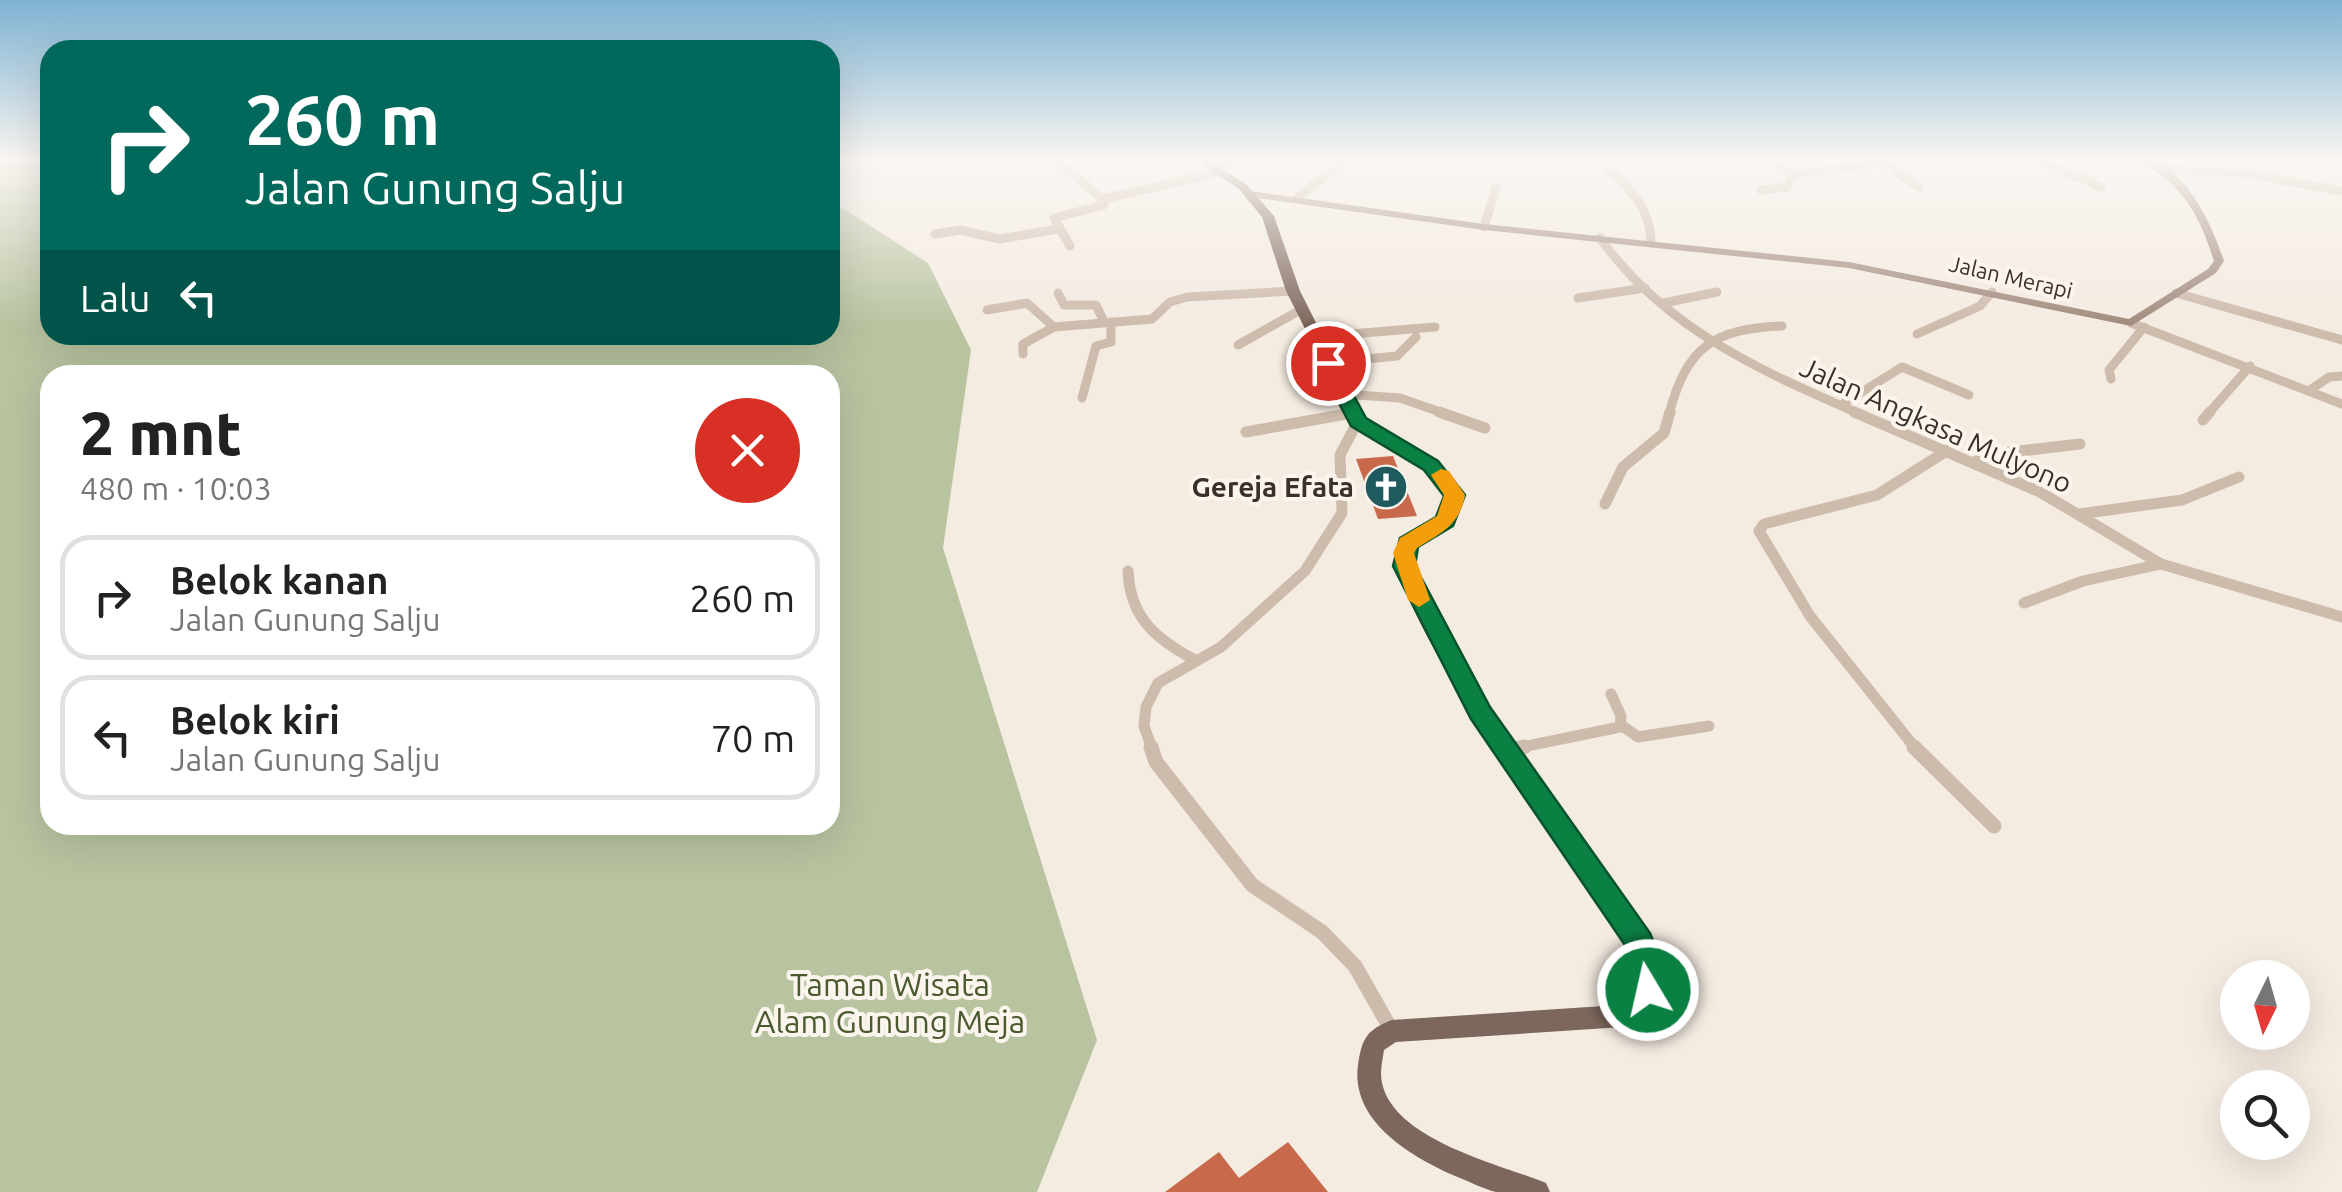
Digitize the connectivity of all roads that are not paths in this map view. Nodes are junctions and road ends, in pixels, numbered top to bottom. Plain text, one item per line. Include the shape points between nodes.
1 (1063, 216) edge
2 (1264, 216) edge
3 (1411, 216) edge
4 (1487, 216) edge
5 (1647, 216) edge
6 (2200, 216) edge
7 (1484, 227) junction
8 (1058, 229) junction
9 (935, 234) dead end
10 (1600, 238) junction
11 (1651, 243) junction
12 (1070, 246) dead end
13 (1645, 288) junction
14 (1717, 292) dead end
15 (1992, 292) junction
16 (1058, 293) dead end
17 (2176, 294) junction
18 (1578, 298) dead end
19 (1297, 300) junction
20 (1664, 303) junction
21 (988, 310) dead end
22 (1107, 322) junction
23 (2131, 322) junction
24 (1782, 326) dead end
25 (1054, 327) junction
26 (1434, 327) dead end
27 (2144, 327) junction
28 (1917, 334) dead end
29 (1315, 337) junction
30 (1416, 337) dead end
31 (2342, 340) edge
32 (1708, 341) junction
33 (1238, 345) dead end
34 (1023, 354) dead end
35 (1328, 363) junction
36 (2250, 366) junction
37 (2342, 376) edge
38 (2110, 379) dead end
39 (2310, 390) junction
40 (1341, 394) junction
41 (1969, 396) dead end
42 (1082, 398) dead end
43 (2342, 404) edge
44 (1841, 405) junction
45 (1355, 417) junction
46 (2203, 420) dead end
47 (1485, 428) dead end
48 (1246, 432) dead end
49 (2080, 444) dead end
50 (1948, 450) junction
51 (1976, 462) junction
52 (2239, 477) dead end
53 (1605, 504) dead end
54 (2078, 514) junction
55 (2161, 564) junction
56 (1128, 572) dead end
57 (2024, 603) dead end
58 (2342, 617) edge
59 (1195, 660) junction
60 (1611, 694) dead end
61 (1621, 725) junction
62 (1709, 726) dead end
63 (1505, 750) junction
64 (1994, 826) dead end
65 (1392, 1032) junction
66 (1537, 1192) edge

1 - 8 street via 1054,218
2 - 19 main road
3 - 7 street, Jalan Merapi
4 - 7 street
5 - 11 street
6 - 17 street via 2218,261
7 - 10 street, Jalan Merapi
8 - 9 street via 1000,239 960,230
8 - 12 street
10 - 11 street, Jalan Merapi
10 - 13 street, Jalan Angkasa Mulyono
11 - 15 street, Jalan Merapi via 1864,267
13 - 18 street
13 - 20 street, Jalan Angkasa Mulyono
14 - 20 street
15 - 23 street, Jalan Merapi
15 - 28 street via 1980,306
16 - 22 street via 1064,305 1096,305
17 - 23 street
17 - 31 street
19 - 22 street via 1176,299 1155,318
19 - 29 main road
19 - 33 street
20 - 32 street, Jalan Angkasa Mulyono
21 - 25 street via 1028,302
22 - 25 street
22 - 42 street via 1111,342 1096,346
23 - 27 street
24 - 32 street via 1738,328
25 - 34 street via 1024,344
26 - 29 street
27 - 36 street
27 - 38 street via 2109,370
29 - 35 main road
30 - 35 street via 1397,356
32 - 44 street, Jalan Angkasa Mulyono via 1752,368
32 - 53 street via 1678,381 1664,433 1623,467
35 - 40 main road
36 - 39 street
36 - 46 street
37 - 39 street
39 - 43 street
40 - 45 main road
40 - 47 street via 1400,398
41 - 44 street via 1902,367
44 - 50 street, Jalan Angkasa Mulyono
45 - 48 street
45 - 59 street via 1340,455 1342,513 1305,571 1221,647
45 - 63 main road via 1431,466 1455,495 1446,521 1408,544 1404,566
49 - 51 street
50 - 51 street, Jalan Angkasa Mulyono
50 - 64 street via 1877,495 1764,524 1759,531 1874,703 1931,771
51 - 54 street, Jalan Angkasa Mulyono
52 - 54 street via 2158,503
54 - 55 street, Jalan Angkasa Mulyono
55 - 57 street via 2083,580
55 - 58 street, Jalan Angkasa Mulyono
56 - 59 street via 1136,618 1161,642
59 - 65 street via 1158,684 1146,706 1144,726 1156,762 1252,886 1322,932 1356,966
60 - 61 street
61 - 62 street via 1638,737
61 - 63 street
63 - 65 main road via 1640,942 1648,990 1623,1016
65 - 66 main road via 1373,1044 1368,1073 1393,1121 1444,1162

